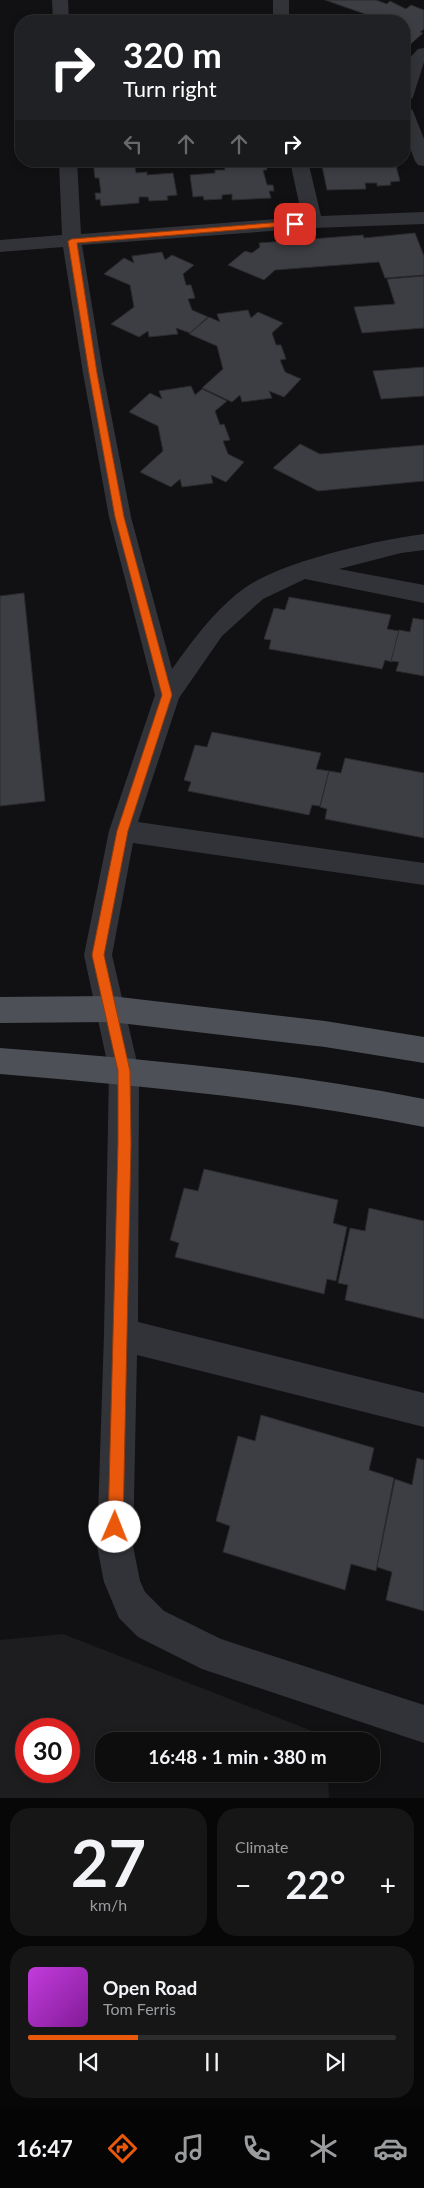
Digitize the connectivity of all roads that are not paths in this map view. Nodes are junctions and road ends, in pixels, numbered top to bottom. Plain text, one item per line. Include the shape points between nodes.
1 (60, 0) edge
2 (281, 0) edge
3 (61, 15) edge
4 (281, 15) edge
5 (414, 60) edge
6 (410, 75) edge
7 (410, 127) edge
8 (424, 161) edge
9 (68, 167) edge
10 (300, 167) edge
11 (424, 218) edge
12 (313, 222) junction
13 (72, 241) junction
14 (0, 246) edge
15 (424, 542) edge
16 (301, 571) junction
17 (424, 594) edge
18 (167, 695) junction
19 (122, 831) junction
20 (424, 874) edge
21 (111, 1009) junction
22 (0, 1010) edge
23 (424, 1050) edge
24 (0, 1061) edge
25 (124, 1071) junction
26 (424, 1113) edge
27 (121, 1334) junction
28 (424, 1410) edge
29 (424, 1724) edge

1 - 3 street
2 - 4 street
5 - 6 street
7 - 8 street
9 - 13 street
10 - 12 street
11 - 12 street
12 - 13 street
13 - 14 street
13 - 18 street via 120,517
15 - 16 street
16 - 17 street
16 - 18 street via 255,593 213,630
18 - 19 street
19 - 20 street
19 - 21 street via 98,955
21 - 22 main road
21 - 23 main road via 325,1034
21 - 25 street
24 - 25 main road
25 - 26 main road via 344,1096
25 - 27 street
27 - 28 street
27 - 29 street via 115,1546 122,1582 132,1605 151,1624 215,1656

